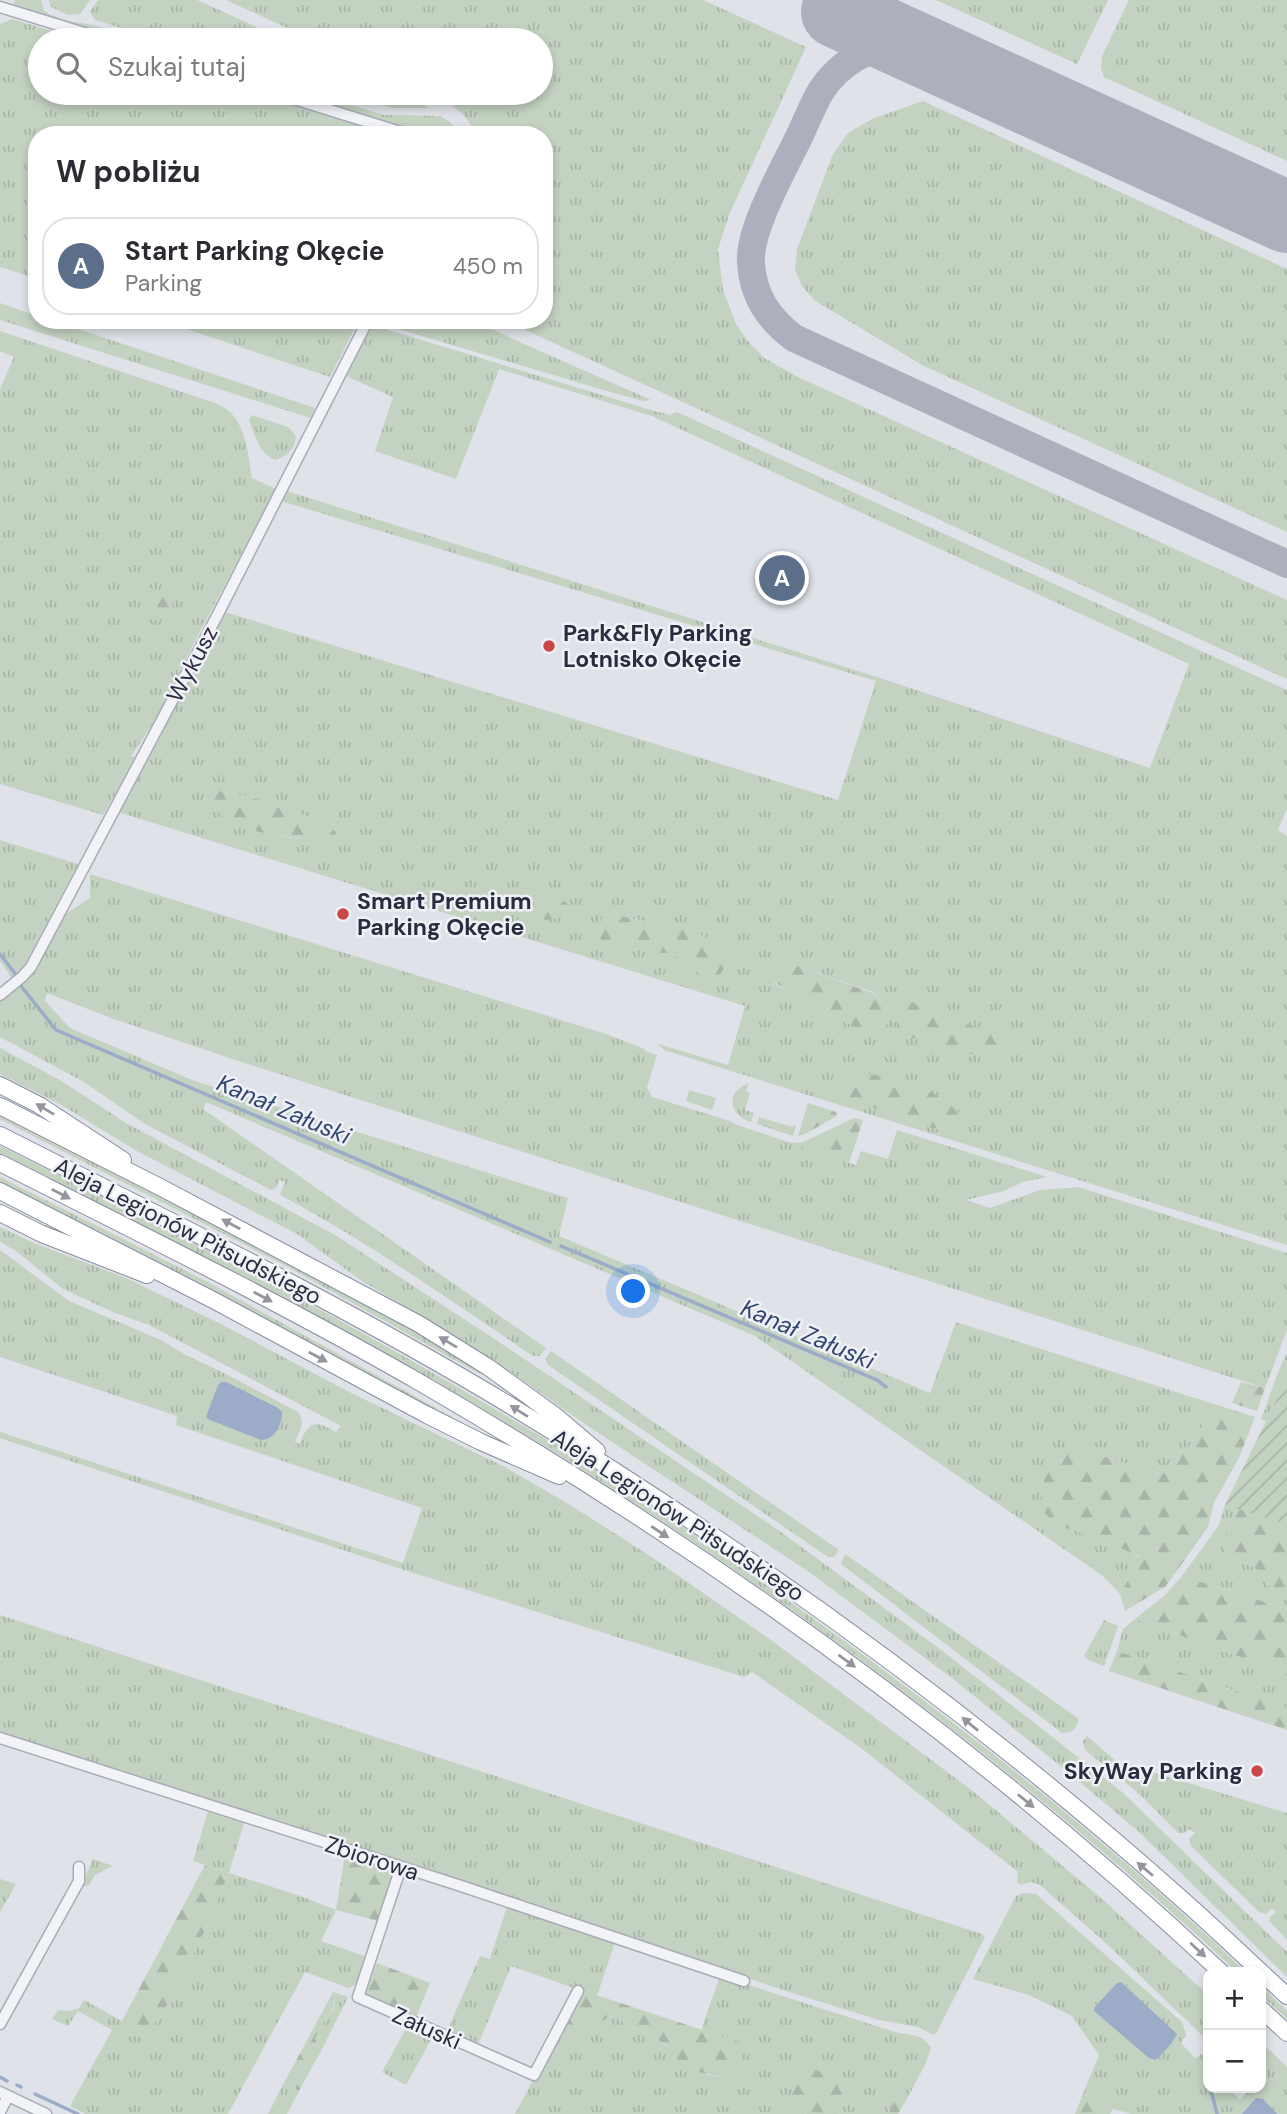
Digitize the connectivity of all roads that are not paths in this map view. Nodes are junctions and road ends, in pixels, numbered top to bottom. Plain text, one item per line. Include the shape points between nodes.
1 (0, 7) edge
2 (68, 28) edge
3 (314, 105) edge
4 (381, 126) edge
5 (363, 329) edge
6 (0, 995) edge
7 (0, 1085) edge
8 (0, 1106) edge
9 (0, 1135) edge
10 (0, 1163) edge
11 (162, 1188) junction
12 (0, 1191) edge
13 (0, 1213) edge
14 (215, 1301) junction
15 (639, 1486) junction
16 (603, 1494) junction
17 (0, 1738) edge
18 (79, 1867) dead end
19 (401, 1867) junction
20 (1216, 1967) edge
21 (744, 1981) dead end
22 (578, 1991) dead end
23 (1287, 1996) edge
24 (1266, 2014) edge
25 (0, 2024) edge
26 (1287, 2033) edge
27 (4, 2094) edge
28 (0, 2112) edge
29 (46, 2114) edge

1 - 2 street
3 - 4 street
5 - 6 street, Wykusz via 31,967
11 -> 7 highway via 39,1105
8 - 11 highway
15 -> 9 highway, Aleja Legionów Piłsudskiego via 356,1318
10 -> 16 highway, Aleja Legionów Piłsudskiego via 343,1340
15 -> 11 highway via 557,1417 455,1346
12 - 14 highway
13 - 14 highway via 42,1234
14 -> 16 highway via 481,1442
23 -> 15 highway, Aleja Legionów Piłsudskiego via 1182,1899 949,1707 802,1597
16 -> 20 highway, Aleja Legionów Piłsudskiego via 752,1593 938,1730
17 - 19 street, Zbiorowa
18 - 25 street via 79,1881
19 - 21 street, Zbiorowa
19 - 22 street, Załuski via 358,1997 534,2075
24 - 26 highway
27 - 28 street
27 - 29 street

